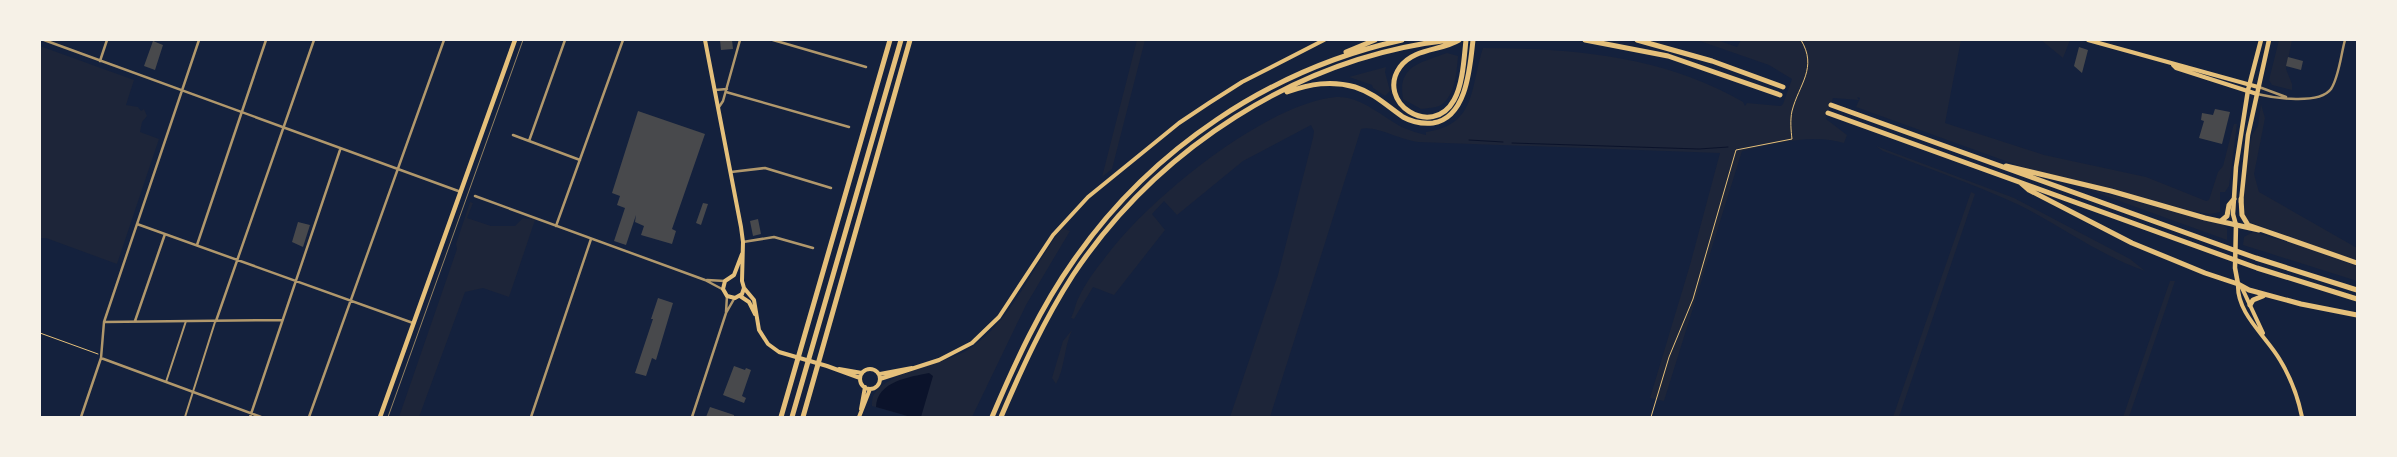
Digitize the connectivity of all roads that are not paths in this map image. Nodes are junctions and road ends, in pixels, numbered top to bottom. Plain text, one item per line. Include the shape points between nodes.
1 (44, 40) edge
2 (107, 40) edge
3 (198, 40) edge
4 (266, 40) edge
5 (314, 40) edge
6 (444, 40) edge
7 (515, 40) edge
8 (565, 40) edge
9 (624, 40) edge
10 (705, 40) edge
11 (740, 40) edge
12 (773, 40) edge
13 (890, 40) edge
14 (901, 40) edge
15 (910, 40) edge
16 (1324, 40) edge
17 (1375, 40) edge
18 (1402, 40) edge
19 (1450, 40) edge
20 (1459, 40) edge
21 (1466, 40) edge
22 (1473, 40) edge
23 (1585, 40) edge
24 (1637, 40) edge
25 (2088, 40) edge
26 (2261, 40) edge
27 (2269, 40) edge
28 (2345, 40) edge
29 (1332, 59) junction
30 (100, 60) junction
31 (2173, 65) junction
32 (866, 68) dead end
33 (2250, 84) junction
34 (1783, 87) dead end
35 (2258, 87) junction
36 (715, 90) junction
37 (726, 90) junction
38 (2248, 90) junction
39 (183, 92) junction
40 (2257, 94) junction
41 (1780, 95) dead end
42 (1273, 96) junction
43 (2286, 97) junction
44 (1831, 104) dead end
45 (718, 108) junction
46 (241, 113) junction
47 (1828, 113) dead end
48 (283, 128) junction
49 (849, 128) dead end
50 (513, 136) dead end
51 (528, 141) junction
52 (340, 150) junction
53 (580, 160) junction
54 (2000, 166) junction
55 (397, 169) junction
56 (731, 172) junction
57 (2019, 182) junction
58 (831, 188) dead end
59 (461, 192) junction
60 (475, 196) dead end
61 (2234, 199) junction
62 (2241, 199) junction
63 (2219, 221) junction
64 (137, 224) junction
65 (2236, 225) junction
66 (556, 226) junction
67 (2259, 230) junction
68 (165, 234) junction
69 (591, 239) junction
70 (743, 242) junction
71 (197, 245) junction
72 (813, 248) dead end
73 (743, 254) junction
74 (237, 260) junction
75 (2357, 263) edge
76 (732, 277) junction
77 (706, 280) junction
78 (296, 281) junction
79 (725, 281) junction
80 (742, 281) junction
81 (2238, 284) junction
82 (744, 288) junction
83 (724, 290) junction
84 (2357, 290) edge
85 (2264, 295) junction
86 (727, 296) junction
87 (740, 296) junction
88 (735, 298) junction
89 (2357, 298) edge
90 (351, 301) junction
91 (2250, 305) junction
92 (726, 314) junction
93 (2357, 314) edge
94 (756, 316) junction
95 (283, 320) junction
96 (186, 321) junction
97 (216, 321) junction
98 (104, 322) junction
99 (135, 322) junction
100 (414, 323) junction
101 (2265, 338) junction
102 (101, 358) junction
103 (918, 367) junction
104 (835, 368) junction
105 (862, 373) junction
106 (880, 374) junction
107 (860, 378) junction
108 (880, 379) junction
109 (166, 382) junction
110 (865, 387) junction
111 (870, 389) junction
112 (192, 392) junction
113 (861, 411) junction
114 (251, 415) edge
115 (81, 417) edge
116 (185, 417) edge
117 (261, 417) edge
118 (309, 417) edge
119 (380, 417) edge
120 (531, 417) edge
121 (692, 417) edge
122 (781, 417) edge
123 (792, 417) edge
124 (803, 417) edge
125 (859, 417) edge
126 (992, 417) edge
127 (1001, 417) edge
128 (2302, 417) edge

1 - 30 street
2 - 30 street
3 - 39 street
4 - 46 street
5 - 48 street
6 - 55 street
7 - 59 main road
8 - 51 street
9 - 53 street
10 - 36 main road
11 - 37 street
12 - 32 street
13 - 122 highway
14 - 123 highway
15 - 124 highway
16 - 103 main road via 1217,97 1146,149 1067,218 1004,310 985,332 955,353
17 - 29 highway
18 - 29 highway
19 - 42 highway via 1360,60
20 - 21 highway via 1420,54 1401,66 1394,85 1400,104 1415,116 1443,112 1450,106 1457,92
22 - 42 highway via 1460,102 1446,118 1435,122 1413,121 1378,98 1342,84 1312,84
23 - 41 highway via 1668,56
24 - 34 highway via 1712,61
25 - 31 main road
26 - 33 main road
27 - 35 main road
28 - 43 street via 2328,92 2316,98
29 - 126 highway via 1264,90 1220,116 1158,164 1116,206 1054,290
30 - 39 street
31 - 33 main road
31 - 38 main road
33 - 35 main road
33 - 38 main road
35 - 40 main road
35 - 43 street
36 - 37 street
36 - 45 main road
37 - 45 street
37 - 49 street
38 - 40 main road
38 - 61 main road via 2238,145
39 - 46 street
39 - 64 street
40 - 43 street
40 - 62 main road via 2246,146
42 - 127 highway via 1212,133 1166,168 1117,218 1080,265 1058,300
44 - 54 highway
45 - 56 main road
46 - 48 street
46 - 71 street
47 - 57 highway
48 - 52 street
48 - 74 street
50 - 51 street
51 - 53 street
52 - 55 street
52 - 78 street
53 - 66 street
54 - 63 highway via 2111,191
54 - 84 highway via 2256,258
55 - 59 street
55 - 90 street
56 - 58 street via 762,167
56 - 70 main road
57 - 81 highway via 2113,234 2181,264
57 - 89 highway via 2257,268
59 - 100 main road
60 - 66 street
61 - 63 highway via 2227,216
61 - 65 main road
62 - 65 main road
62 - 67 highway via 2244,221
63 - 65 highway
64 - 68 street
64 - 98 street
65 - 67 highway
65 - 81 main road
66 - 69 street
67 - 75 highway
68 - 71 street
68 - 99 street
69 - 77 street
69 - 120 street
70 - 72 street via 774,237
70 - 73 main road
71 - 74 street
73 - 76 main road
73 - 80 main road
74 - 78 street
74 - 97 street
76 - 79 main road
76 - 80 main road
77 - 79 street
77 - 83 street
78 - 90 street
78 - 95 street
79 - 83 main road
80 - 82 main road
81 - 85 highway
81 - 91 main road via 2245,291
81 - 101 main road via 2242,304
82 - 87 main road
82 - 94 main road via 754,300
83 - 86 main road
85 - 91 highway
85 - 93 highway
86 - 88 main road
86 - 92 street
87 - 88 main road
87 - 94 main road via 749,302
88 - 92 street
90 - 100 street
90 - 118 street
91 - 101 main road
92 - 121 street
94 - 104 main road via 762,337 773,349
95 - 97 street
95 - 114 street
96 - 97 street
96 - 99 street
96 - 109 street
97 - 112 street
98 - 99 street
98 - 102 street
100 - 119 main road
101 - 128 main road via 2288,374
102 - 109 street
102 - 115 street
103 - 106 main road
103 - 108 main road
104 - 105 main road
104 - 107 main road
105 - 106 main road via 871,368
105 - 107 main road
106 - 108 main road
107 - 110 main road
108 - 111 main road via 878,386
109 - 112 street
110 - 111 main road
110 - 113 main road
111 - 113 main road
112 - 114 street
112 - 116 street
113 - 125 main road
114 - 117 street

